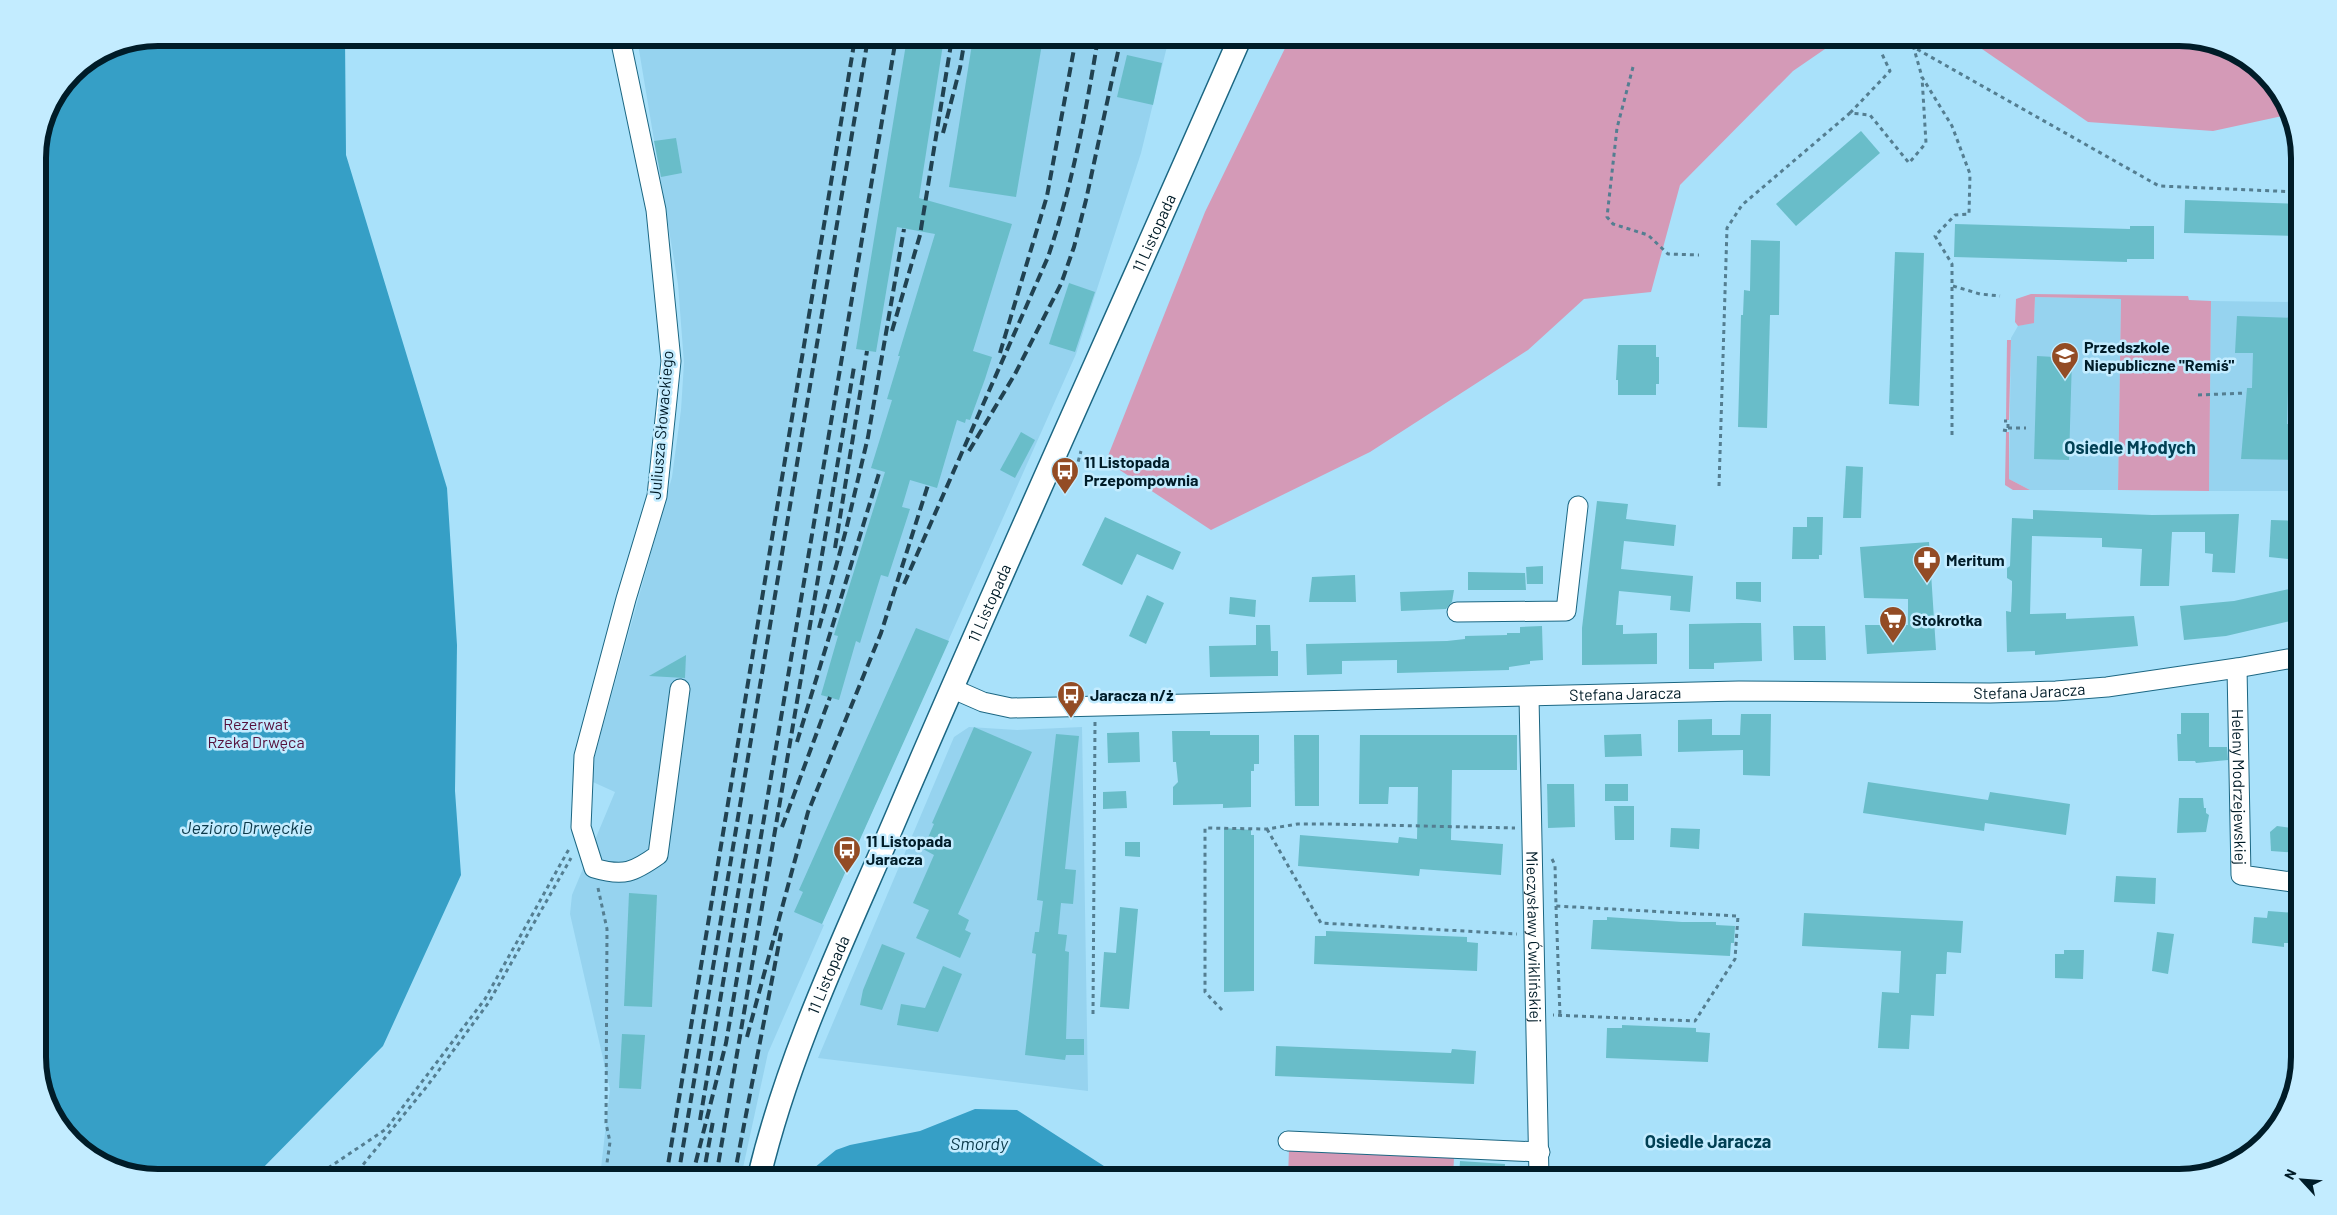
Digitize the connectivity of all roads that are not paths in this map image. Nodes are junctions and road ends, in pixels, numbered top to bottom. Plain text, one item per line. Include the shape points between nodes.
1 (622, 46) edge
2 (1236, 46) edge
3 (1578, 506) dead end
4 (1457, 612) dead end
5 (2291, 658) edge
6 (2237, 668) junction
7 (951, 688) junction
8 (680, 689) dead end
9 (1529, 697) junction
10 (2291, 881) edge
11 (1288, 1141) dead end
12 (1540, 1152) junction
13 (761, 1169) edge
14 (1539, 1169) edge

1 - 8 street, Juliusza Słowackiego via 656,210 671,361 657,496 584,756 582,832 594,868 607,872 636,871 658,855
2 - 7 main road, 11 Listopada
3 - 4 street via 1566,611
5 - 6 street, Stefana Jaracza
6 - 9 street, Stefana Jaracza via 2056,691 1739,691
6 - 10 street, Heleny Modrzejewskiej via 2241,875
7 - 9 street, Stefana Jaracza via 983,702 1011,708
7 - 13 main road, 11 Listopada via 805,1028 781,1097
9 - 12 street, Mieczysławy Ćwiklińskiej via 1534,1014
11 - 12 street
12 - 14 street, Mieczysławy Ćwiklińskiej

